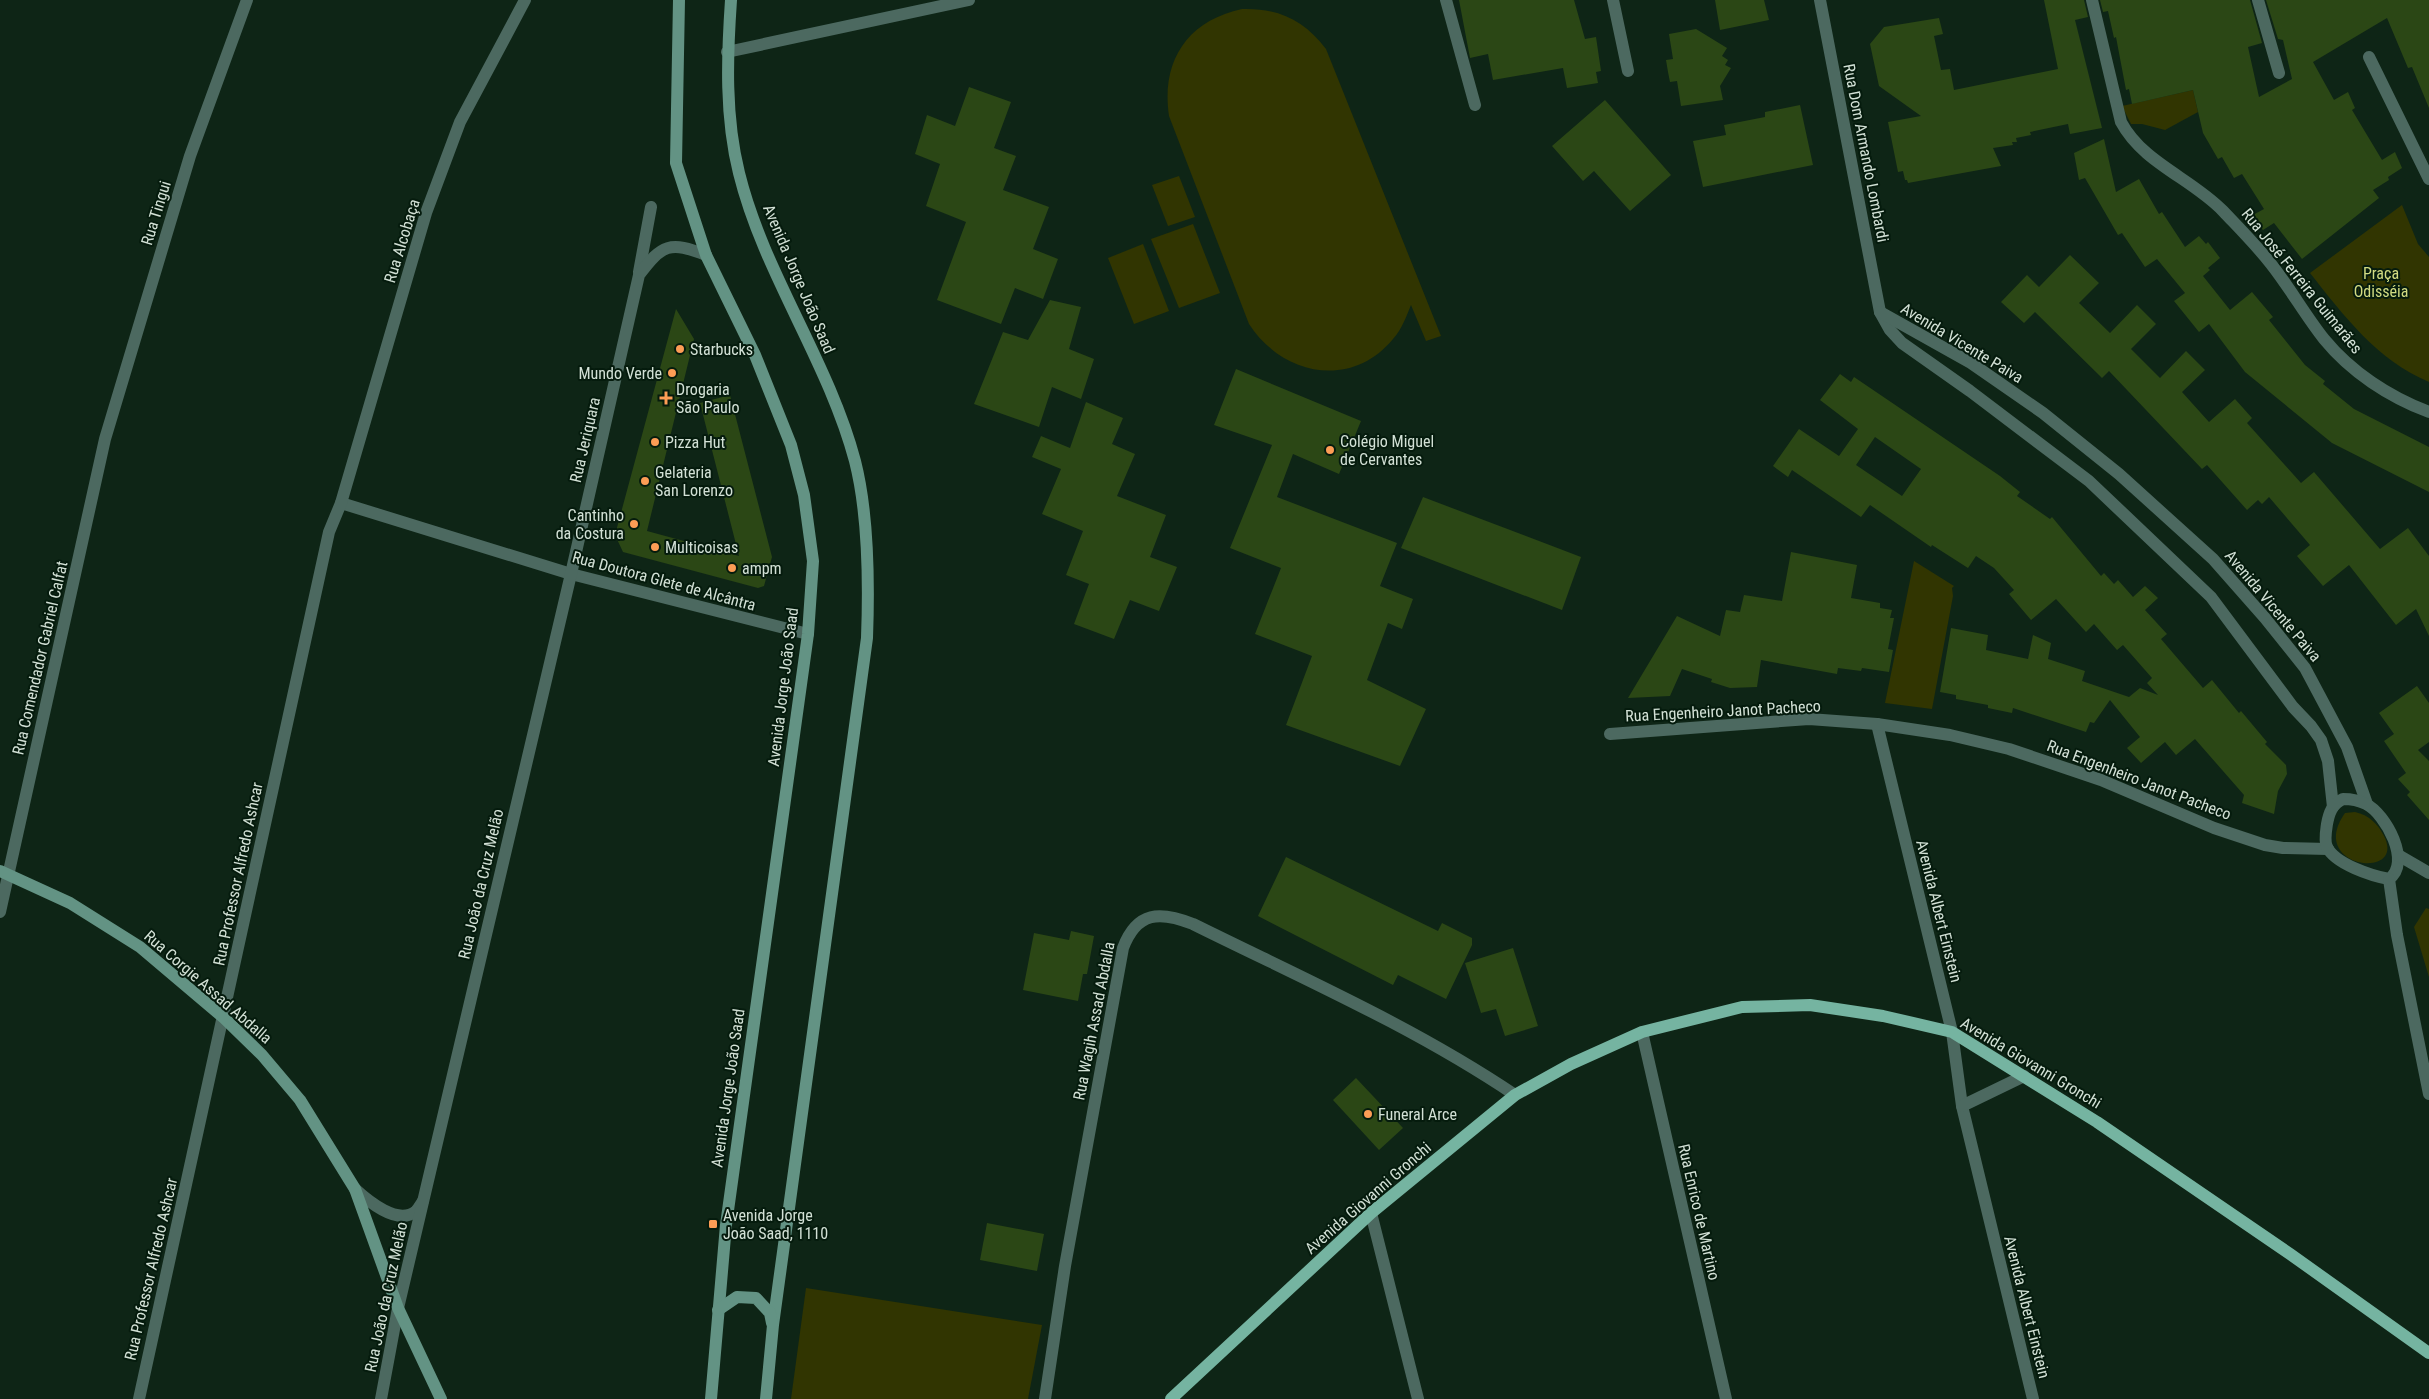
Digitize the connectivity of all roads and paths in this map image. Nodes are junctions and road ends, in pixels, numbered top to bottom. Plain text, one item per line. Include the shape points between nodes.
1 (247, 0) edge
2 (525, 0) edge
3 (679, 0) edge
4 (731, 0) edge
5 (969, 0) edge
6 (1446, 0) edge
7 (1613, 0) edge
8 (1820, 0) edge
9 (2092, 0) edge
10 (2258, 0) edge
11 (727, 52) junction
12 (2368, 57) dead end
13 (1628, 71) dead end
14 (2279, 73) dead end
15 (1475, 105) dead end
16 (2429, 179) edge
17 (651, 207) dead end
18 (706, 255) junction
19 (639, 274) junction
20 (1880, 312) junction
21 (2429, 412) edge
22 (105, 440) joint
23 (342, 503) junction
24 (571, 574) junction
25 (808, 634) junction
26 (1877, 724) junction
27 (1610, 734) dead end
28 (2338, 803) junction
29 (2367, 804) junction
30 (2328, 849) junction
31 (2398, 855) junction
32 (4, 873) edge
33 (2429, 873) edge
34 (2388, 879) junction
35 (0, 912) edge
36 (224, 1018) junction
37 (1642, 1032) junction
38 (1952, 1032) junction
39 (2024, 1076) junction
40 (2429, 1094) edge
41 (1515, 1095) junction
42 (1962, 1106) junction
43 (355, 1190) junction
44 (423, 1202) junction
45 (1371, 1213) junction
46 (398, 1308) junction
47 (718, 1310) junction
48 (773, 1325) junction
49 (2429, 1353) edge
50 (139, 1399) edge
51 (381, 1399) edge
52 (441, 1399) edge
53 (711, 1399) edge
54 (766, 1399) edge
55 (1045, 1399) edge
56 (1171, 1399) edge
57 (1418, 1399) edge
58 (1726, 1399) edge
59 (2033, 1399) edge

1 - 22 street, Rua Tingui via 190,156
2 - 23 street, Rua Alcobaça via 460,122 426,213
3 - 18 main road, Avenida Jorge João Saad via 676,163
4 - 11 main road, Avenida Jorge João Saad
5 - 11 street
6 - 15 street
7 - 13 street
8 - 20 street, Rua Dom Armando Lombardi
9 - 21 street, Rua José Ferreira Guimarães via 2121,122 2128,136 2222,210 2271,264 2325,340 2355,371
10 - 14 street
11 - 48 main road, Avenida Jorge João Saad via 730,122 739,174 781,285 835,405 855,462 865,527 868,601 867,638
12 - 16 street
17 - 19 street
18 - 19 street, Rua Jeriquara via 683,246 664,249 653,256
18 - 25 main road, Avenida Jorge João Saad via 756,355 802,487 813,561
19 - 24 street, Rua Jeriquara
20 - 28 street, Avenida Vicente Paiva via 1902,343 2090,481 2211,597 2321,740
20 - 29 street, Avenida Vicente Paiva via 1971,363 2043,413 2119,474 2213,559 2305,668 2348,747
22 - 32 street, Rua Comendador Gabriel Calfat
23 - 24 street, Rua Doutora Glete de Alcântra
23 - 36 street, Rua Professor Alfredo Ashcar via 329,532
24 - 25 street, Rua Doutora Glete de Alcântra
24 - 44 street, Rua João da Cruz Melão
25 - 47 main road, Avenida Jorge João Saad via 726,1225
26 - 27 street, Rua Engenheiro Janot Pacheco via 1809,719
26 - 30 street, Rua Engenheiro Janot Pacheco via 1950,734 2009,749 2101,780 2214,828 2265,845
26 - 38 street, Avenida Albert Einstein
28 - 29 street
28 - 30 street via 2326,832
29 - 31 street, Avenida Vicente Paiva via 2388,826
30 - 34 street via 2354,868
31 - 33 street
31 - 34 street via 2395,872
32 - 35 street, Rua Comendador Gabriel Calfat
32 - 36 main road, Rua Corgie Assad Abdalla via 70,903 140,947
34 - 40 street
36 - 43 main road, Rua Corgie Assad Abdalla via 262,1055 300,1100
36 - 50 street, Rua Professor Alfredo Ashcar
37 - 38 main road, Avenida Giovanni Gronchi via 1742,1007 1810,1005 1883,1016
37 - 41 main road, Avenida Giovanni Gronchi via 1571,1064
37 - 58 street, Rua Enrico de Martino
38 - 39 main road, Avenida Giovanni Gronchi
38 - 42 street, Avenida Albert Einstein
39 - 42 street
39 - 49 main road, Avenida Giovanni Gronchi via 2274,1243
41 - 45 main road, Avenida Giovanni Gronchi
41 - 55 street, Rua Wagih Assad Abdalla via 1423,1038 1193,924 1173,916 1142,920 1129,933 1123,948
42 - 59 street, Avenida Albert Einstein
43 - 44 street, Rua João da Cruz Melão via 386,1212 405,1215 415,1212
43 - 46 main road, Rua Corgie Assad Abdalla
44 - 46 street, Rua João da Cruz Melão
45 - 56 main road, Avenida Giovanni Gronchi
45 - 57 street
46 - 51 street, Rua João da Cruz Melão
46 - 52 main road, Rua Corgie Assad Abdalla
47 - 48 main road via 737,1297 756,1298 770,1313
47 - 53 main road, Avenida Jorge João Saad
48 - 54 main road, Avenida Jorge João Saad

